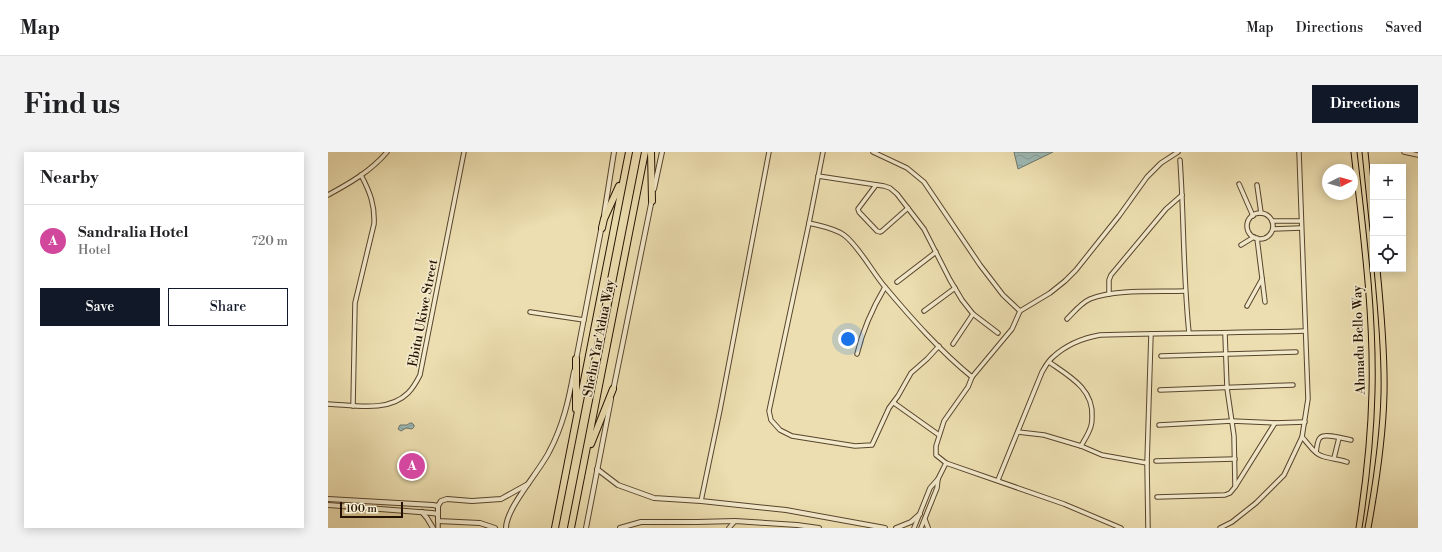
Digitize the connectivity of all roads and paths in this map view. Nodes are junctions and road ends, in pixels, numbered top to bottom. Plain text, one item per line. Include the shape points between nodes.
1 (387, 152) edge
2 (464, 152) edge
3 (614, 152) edge
4 (628, 152) edge
5 (645, 152) edge
6 (651, 152) edge
7 (662, 152) edge
8 (769, 152) edge
9 (823, 152) edge
10 (873, 152) edge
11 (1178, 152) edge
12 (1299, 152) edge
13 (1354, 152) edge
14 (1365, 152) edge
15 (1404, 152) edge
16 (1418, 155) edge
17 (1180, 160) dead end
18 (361, 175) junction
19 (818, 176) junction
20 (1239, 184) dead end
21 (876, 185) junction
22 (1257, 185) dead end
23 (328, 195) edge
24 (1182, 195) junction
25 (652, 201) junction
26 (1370, 201) edge
27 (908, 208) junction
28 (1261, 213) junction
29 (1253, 216) junction
30 (1272, 221) junction
31 (1301, 221) junction
32 (809, 223) junction
33 (602, 228) junction
34 (1301, 228) junction
35 (1273, 229) junction
36 (1256, 237) junction
37 (1240, 245) dead end
38 (936, 252) junction
39 (1377, 272) edge
40 (1262, 278) junction
41 (897, 282) dead end
42 (885, 287) junction
43 (955, 288) junction
44 (1185, 291) junction
45 (1109, 294) junction
46 (1266, 302) dead end
47 (1247, 306) dead end
48 (924, 311) dead end
49 (1020, 311) junction
50 (530, 312) dead end
51 (973, 314) junction
52 (1067, 319) dead end
53 (584, 320) junction
54 (1305, 331) junction
55 (998, 333) dead end
56 (1188, 333) junction
57 (1151, 334) junction
58 (1225, 334) junction
59 (953, 344) dead end
60 (939, 346) junction
61 (1296, 352) dead end
62 (857, 354) dead end
63 (1225, 354) junction
64 (1161, 356) dead end
65 (576, 358) junction
66 (1049, 362) junction
67 (972, 377) junction
68 (1294, 385) dead end
69 (1227, 388) junction
70 (613, 389) junction
71 (1160, 390) dead end
72 (894, 403) junction
73 (328, 404) edge
74 (353, 406) junction
75 (1232, 421) junction
76 (1275, 422) junction
77 (1305, 422) junction
78 (1159, 425) dead end
79 (1018, 432) junction
80 (939, 434) junction
81 (1302, 436) junction
82 (1339, 438) junction
83 (1351, 440) dead end
84 (573, 442) junction
85 (1082, 446) junction
86 (1316, 452) junction
87 (586, 456) junction
88 (1334, 458) junction
89 (1235, 459) junction
90 (1156, 461) dead end
91 (1347, 462) dead end
92 (946, 463) junction
93 (1147, 463) junction
94 (597, 469) junction
95 (938, 479) junction
96 (998, 480) junction
97 (529, 483) junction
98 (1235, 487) junction
99 (1157, 497) dead end
100 (328, 499) edge
101 (701, 501) junction
102 (328, 505) edge
103 (435, 506) junction
104 (419, 512) junction
105 (432, 513) junction
106 (438, 514) junction
107 (920, 514) junction
108 (925, 520) junction
109 (438, 521) junction
110 (724, 521) junction
111 (735, 521) junction
112 (433, 528) edge
113 (438, 528) edge
114 (495, 528) edge
115 (506, 528) edge
116 (555, 528) edge
117 (571, 528) edge
118 (586, 528) edge
119 (620, 528) edge
120 (729, 528) edge
121 (819, 528) edge
122 (885, 528) edge
123 (896, 528) edge
124 (914, 528) edge
125 (921, 528) edge
126 (928, 528) edge
127 (1121, 528) edge
128 (1148, 528) edge
129 (1220, 528) edge
130 (1359, 528) edge
131 (1368, 528) edge

1 - 18 street
2 - 74 street, Ebitu Ukiwe Street via 420,375 408,394 391,403
3 - 33 street
4 - 33 highway via 619,187
4 - 84 highway, Shehu Yar'Adua Way
5 - 87 highway, Shehu Yar'Adua Way
6 - 25 highway
7 - 25 street
8 - 101 street
9 - 19 street
10 - 49 street via 907,168 924,182 972,254 1003,295
11 - 49 street via 1161,163 1147,177 1076,270 1050,293
12 - 31 street
13 - 130 main road, Ahmadu Bello Way via 1370,305 1372,392
14 - 26 main road
15 - 16 street
17 - 24 street
18 - 23 street
18 - 74 street via 373,201 374,224 355,303
19 - 21 street
19 - 32 street
20 - 29 street
21 - 27 street via 890,188
21 - 27 street via 858,209 877,231 882,231
22 - 28 street
24 - 44 street
24 - 45 street via 1166,209 1111,275
25 - 70 street
27 - 38 street via 924,229
28 - 29 street
28 - 30 street
29 - 36 street via 1248,222 1248,228
30 - 31 street
30 - 35 street
31 - 34 street
32 - 42 street via 844,236
32 - 72 street via 769,411 772,420 784,433 798,438 854,446 872,444 889,408
33 - 53 street
34 - 35 street
34 - 54 street
35 - 36 street via 1268,236
36 - 37 street
36 - 40 street
38 - 41 street
38 - 43 street
39 - 131 main road, Ahmadu Bello Way via 1384,397 1377,475
40 - 46 street
40 - 47 street
42 - 60 street
42 - 62 street via 873,306
43 - 48 street
43 - 51 street
44 - 45 street
44 - 56 street
45 - 52 street via 1090,299
49 - 67 street via 1012,330
50 - 53 street
51 - 55 street
51 - 59 street
53 - 65 street
54 - 58 street
54 - 77 street via 1308,399
56 - 57 street
56 - 58 street
57 - 66 street via 1100,334 1087,337 1065,348
57 - 93 street
58 - 63 street
60 - 67 street
60 - 72 street via 910,373
61 - 63 street
63 - 64 street
63 - 69 street
65 - 84 highway
65 - 97 street via 559,432 549,453
66 - 79 street via 1042,372
66 - 85 street via 1079,384 1091,401 1091,425
67 - 80 street via 968,387 944,420
68 - 69 street
69 - 71 street
69 - 75 street
70 - 87 highway
70 - 94 street
72 - 80 street
73 - 74 street, Ebitu Ukiwe Street
75 - 76 street
75 - 78 street
75 - 89 street
76 - 77 street
76 - 98 street
77 - 81 street
79 - 85 street via 1044,435
79 - 96 street
80 - 92 street via 936,455
81 - 86 street
81 - 129 street via 1284,475 1256,504
82 - 83 street
82 - 86 street via 1322,436
82 - 88 street
84 - 116 highway, Shehu Yar'Adua Way
85 - 93 street via 1102,455
86 - 88 street
87 - 117 highway, Shehu Yar'Adua Way
88 - 91 street
89 - 90 street
89 - 98 street
92 - 95 street
92 - 96 street
93 - 128 street
94 - 101 street via 618,485 654,498
94 - 118 street
95 - 107 street via 930,488
95 - 108 street
96 - 127 street
97 - 103 street via 501,499 447,498
97 - 115 street via 511,509
98 - 99 street via 1224,495
100 - 103 street
101 - 122 street via 786,510
102 - 104 street
103 - 105 street
103 - 106 street
104 - 105 street
104 - 112 street via 423,513
105 - 106 street
106 - 109 street
107 - 123 street via 911,522
107 - 124 street
108 - 125 street
108 - 126 street
109 - 113 street
109 - 114 street via 480,523
110 - 111 street
110 - 119 street via 641,522
110 - 120 street
111 - 120 street
111 - 121 street

